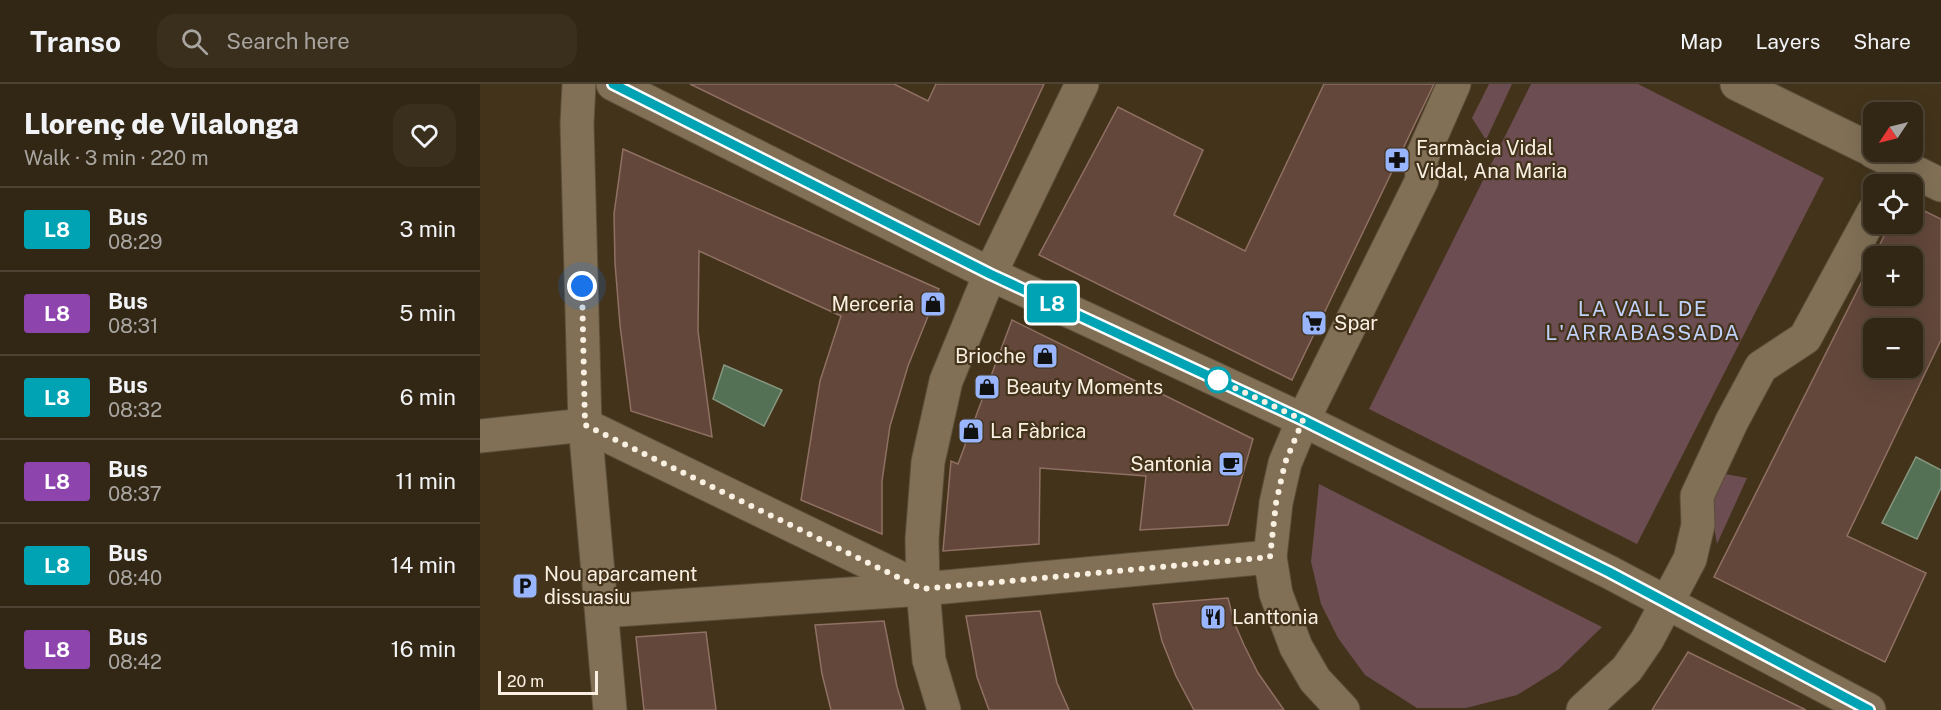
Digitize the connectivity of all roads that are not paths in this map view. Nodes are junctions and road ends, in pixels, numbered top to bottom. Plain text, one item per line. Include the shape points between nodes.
1 (579, 84) edge
2 (613, 84) edge
3 (1082, 84) edge
4 (1454, 84) edge
5 (1737, 84) edge
6 (1884, 163) edge
7 (1941, 185) edge
8 (1863, 232) edge
9 (990, 274) junction
10 (1303, 420) junction
11 (585, 425) junction
12 (480, 436) edge
13 (1270, 557) junction
14 (922, 589) junction
15 (1666, 603) junction
16 (602, 611) junction
17 (610, 710) edge
18 (944, 710) edge
19 (1343, 710) edge
20 (1583, 710) edge
21 (1869, 710) edge

1 - 11 street
2 - 9 street
3 - 9 street
4 - 10 street via 1421,159 1422,180
5 - 6 street
6 - 7 street
8 - 15 street via 1805,338 1761,367 1732,421 1697,496 1698,525 1690,559
9 - 10 street
9 - 14 street via 946,381 931,450 922,539
10 - 13 street via 1285,463
10 - 15 street
11 - 12 street
11 - 14 street
11 - 16 street
13 - 14 street
13 - 19 street via 1276,594 1296,647 1315,680
14 - 16 street
14 - 18 street via 929,660
15 - 20 street via 1627,669
15 - 21 street
16 - 17 street

